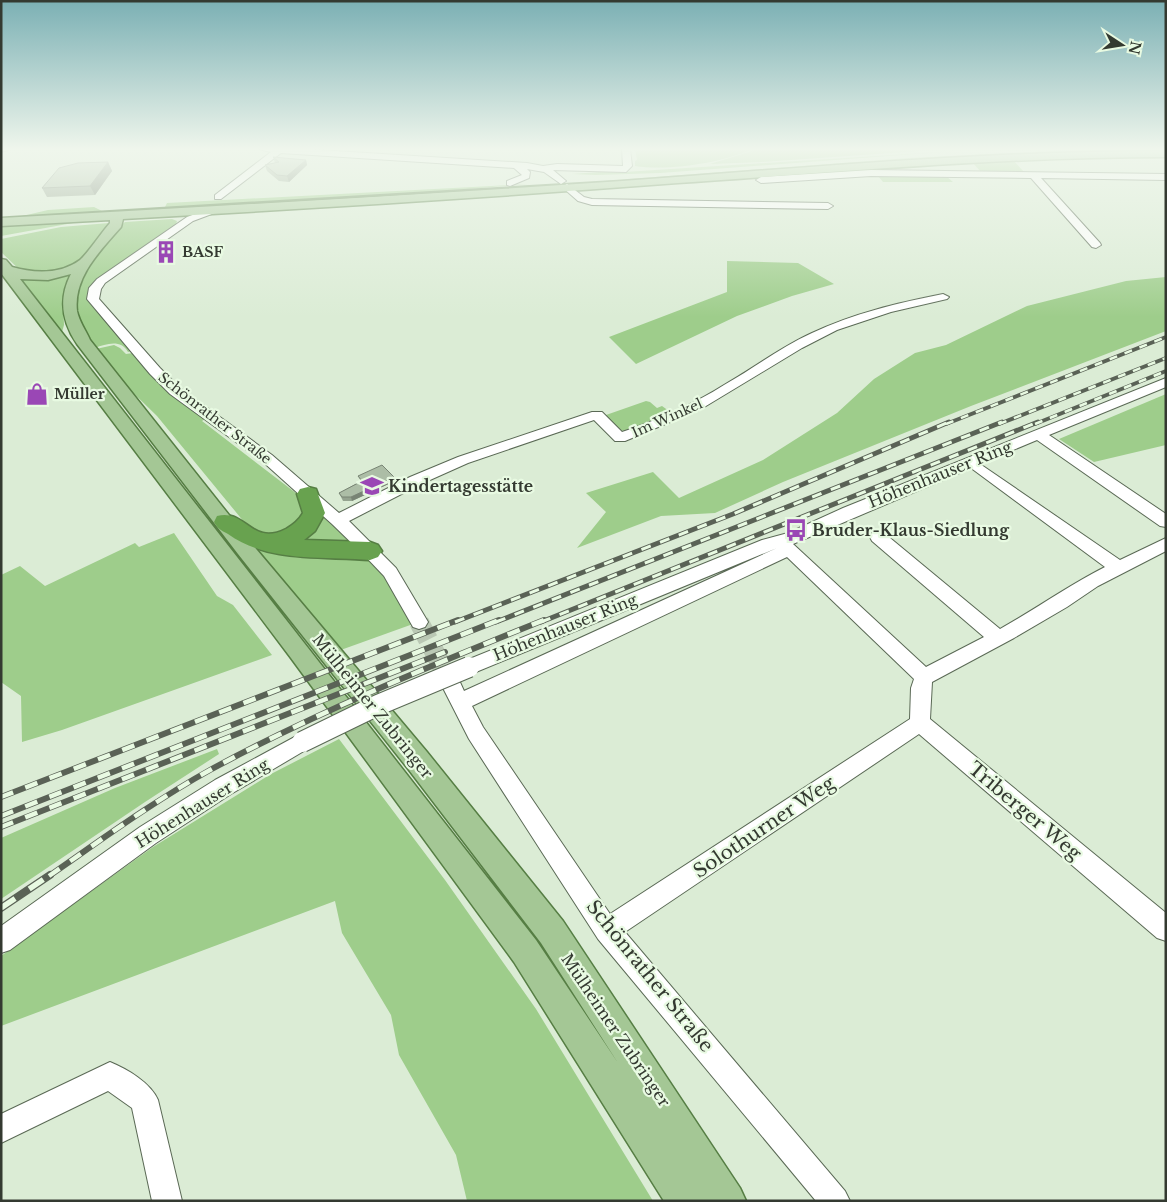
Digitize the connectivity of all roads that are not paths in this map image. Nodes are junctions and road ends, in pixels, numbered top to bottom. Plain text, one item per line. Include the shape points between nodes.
1 (103, 205) edge
2 (280, 205) edge
3 (775, 205) edge
4 (1060, 205) edge
5 (56, 206) dead end
6 (828, 206) dead end
7 (214, 210) junction
8 (170, 213) junction
9 (117, 216) junction
10 (1, 221) edge
11 (182, 224) junction
12 (1096, 244) dead end
13 (86, 262) junction
14 (5, 267) edge
15 (942, 298) dead end
16 (1166, 382) edge
17 (1037, 434) junction
18 (978, 468) dead end
19 (308, 494) junction
20 (338, 520) junction
21 (225, 522) junction
22 (1166, 522) edge
23 (878, 537) dead end
24 (272, 544) junction
25 (1166, 544) edge
26 (784, 546) junction
27 (370, 550) junction
28 (1119, 568) junction
29 (419, 622) tunnel mouth
30 (997, 637) junction
31 (924, 677) junction
32 (456, 694) joint
33 (920, 723) junction
34 (1166, 929) edge
35 (608, 930) junction
36 (1, 941) edge
37 (1, 1129) edge
38 (167, 1201) edge
39 (686, 1201) edge
40 (727, 1201) edge
41 (835, 1201) edge

1 - 9 main road
2 - 7 main road
3 - 6 street
4 - 12 street
5 - 10 main road
7 - 8 main road
7 - 11 street, Schönrather Straße
8 - 9 main road
8 - 11 street via 182,218
9 - 10 main road
9 - 13 main road, Mülheimer Zubringer via 116,224
11 - 19 street, Schönrather Straße via 101,282 95,288 93,299 175,391 267,458
13 - 14 main road via 64,272 41,277 24,276
13 - 21 main road, Mülheimer Zubringer via 75,283 70,305 83,341
14 - 39 main road, Mülheimer Zubringer via 525,952
15 - 20 street, Im Winkel via 878,312 824,332 720,394 647,429 620,438 597,415 462,460
16 - 17 street, Höhenhauser Ring
17 - 22 street
17 - 26 street, Höhenhauser Ring via 849,512
18 - 28 street
19 - 20 street, Schönrather Straße
19 - 24 highway via 314,513 309,524 296,535
20 - 27 street, Schönrather Straße
21 - 24 highway via 257,541
21 - 40 main road, Mülheimer Zubringer via 552,932
23 - 30 street
24 - 27 highway via 291,549
25 - 28 street
26 - 31 street
26 - 32 street, Höhenhauser Ring
26 - 36 street, Höhenhauser Ring, bridge via 768,544 378,705 302,742 148,835
27 - 29 street, Schönrather Straße via 390,572
28 - 30 street
30 - 31 street
31 - 33 street
32 - 35 street, Schönrather Straße via 476,732
33 - 34 street, Triberger Weg
33 - 35 street, Solothurner Weg
35 - 41 street, Schönrather Straße
37 - 38 street via 110,1076 144,1100

